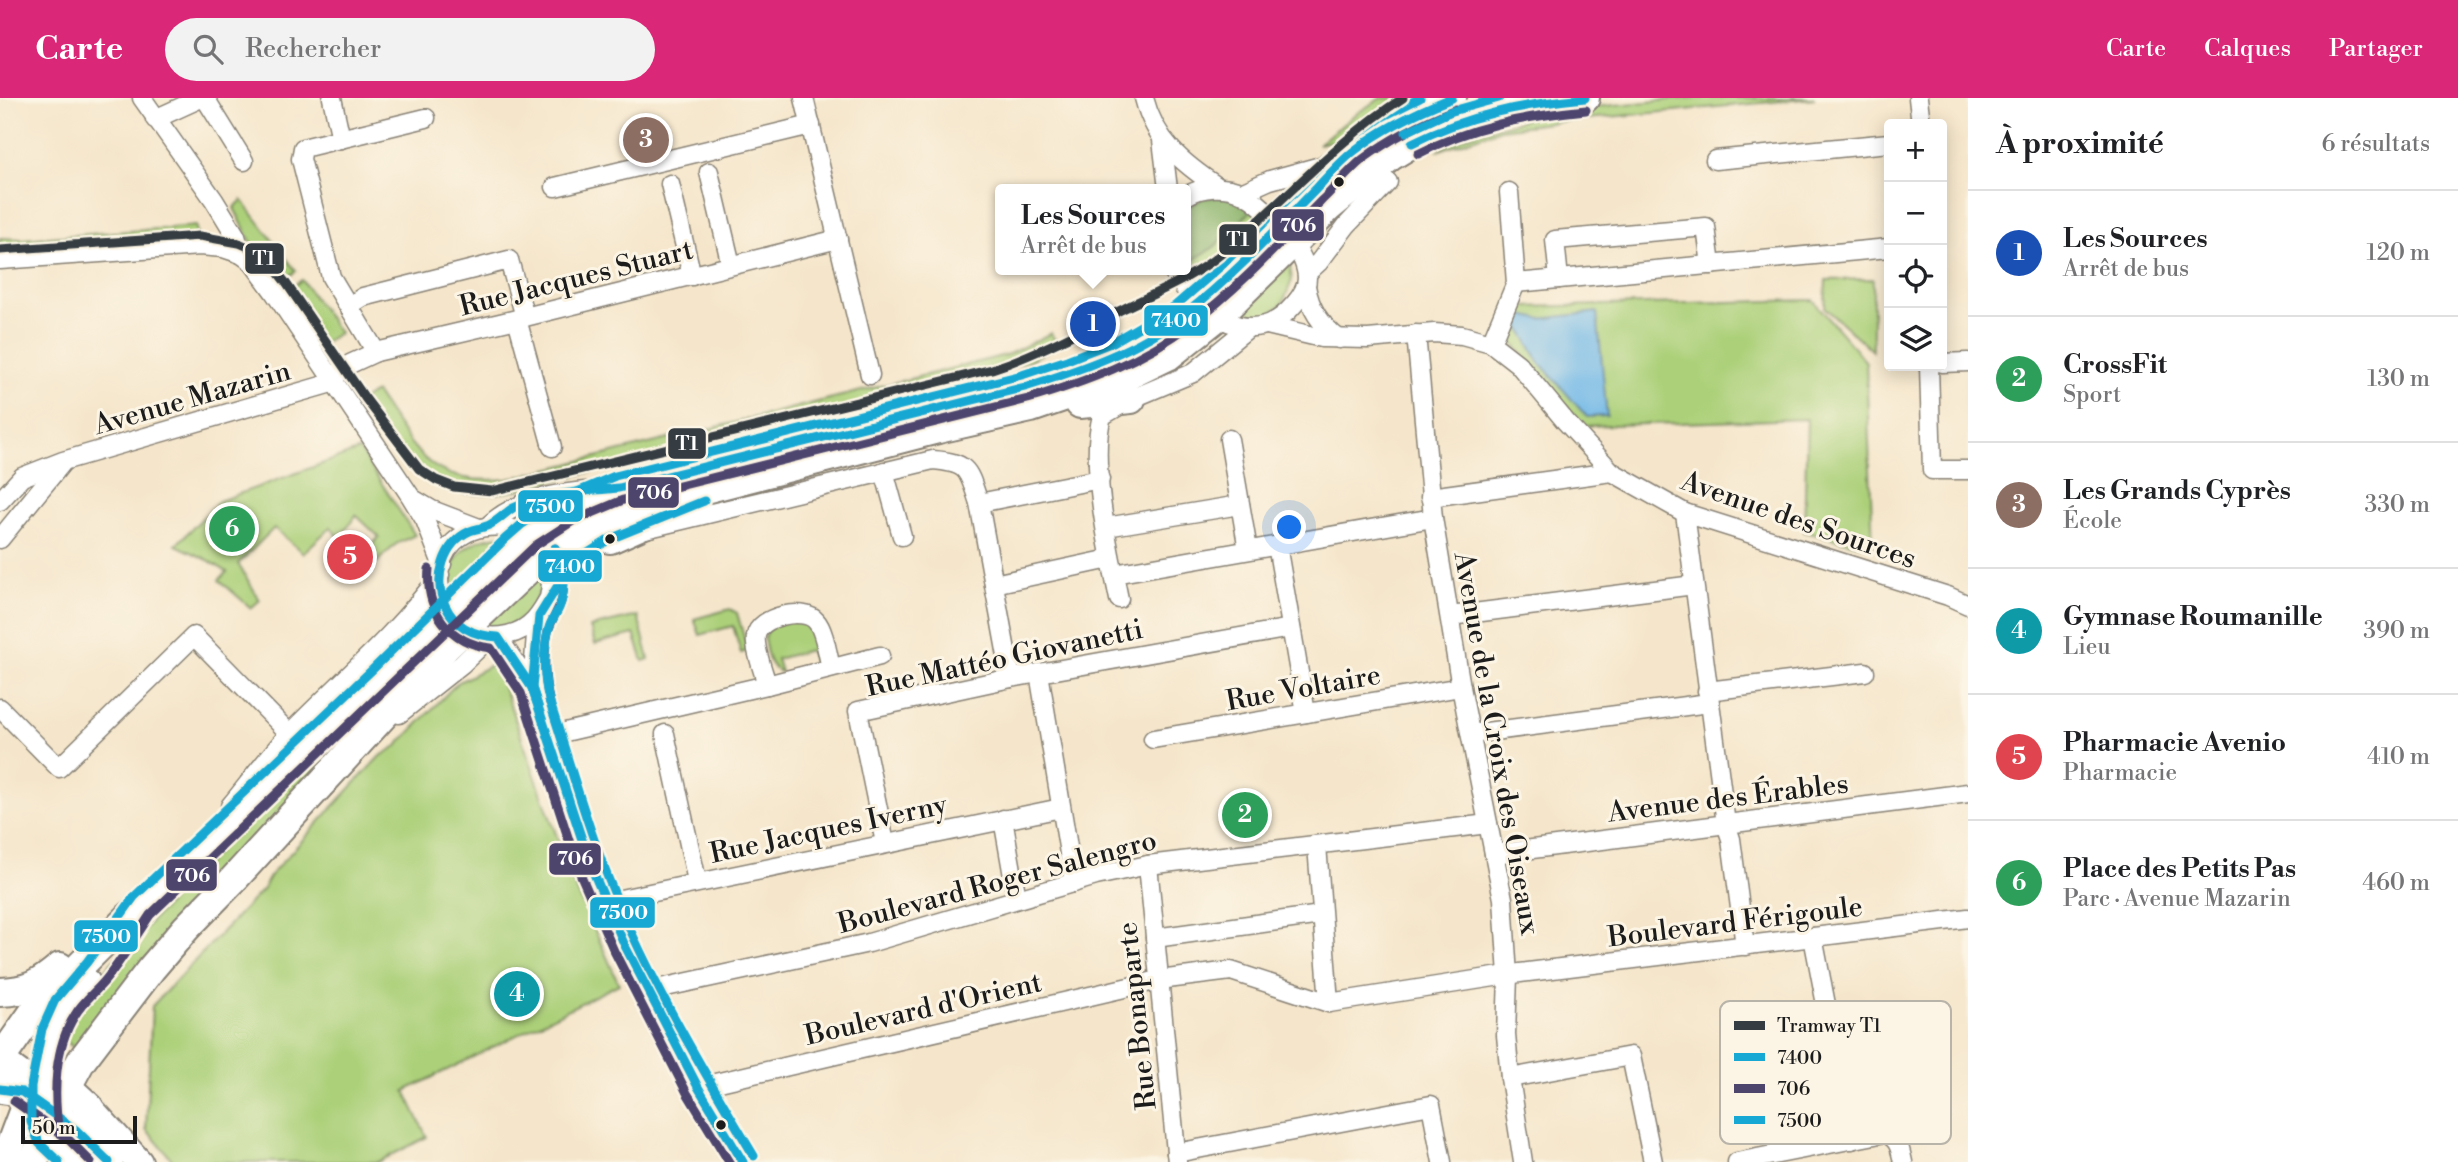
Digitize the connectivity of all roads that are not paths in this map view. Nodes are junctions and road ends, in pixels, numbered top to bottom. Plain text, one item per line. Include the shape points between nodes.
1 (142, 98) edge
2 (203, 98) edge
3 (332, 98) edge
4 (804, 98) edge
5 (1144, 98) edge
6 (1452, 98) edge
7 (1585, 98) edge
8 (1918, 98) edge
9 (1424, 108) junction
10 (1497, 111) junction
11 (426, 118) dead end
12 (155, 119) junction
13 (1920, 119) edge
14 (811, 125) junction
15 (341, 139) junction
16 (1162, 140) junction
17 (1884, 143) edge
18 (1715, 160) dead end
19 (244, 162) dead end
20 (709, 173) dead end
21 (1388, 182) joint
22 (670, 184) dead end
23 (1167, 184) edge
24 (555, 187) dead end
25 (1218, 187) junction
26 (1509, 192) dead end
27 (1241, 193) junction
28 (1191, 195) edge
29 (1286, 234) junction
30 (838, 239) junction
31 (1884, 248) edge
32 (241, 254) junction
33 (0, 260) edge
34 (731, 265) junction
35 (1711, 265) junction
36 (692, 275) junction
37 (1176, 275) edge
38 (1306, 279) junction
39 (1559, 279) junction
40 (1516, 283) junction
41 (349, 306) junction
42 (1208, 310) junction
43 (521, 318) junction
44 (1267, 325) junction
45 (1248, 328) junction
46 (1416, 334) junction
47 (1339, 339) junction
48 (1491, 343) junction
49 (376, 352) junction
50 (1968, 362) edge
51 (1947, 363) edge
52 (1929, 371) edge
53 (870, 375) dead end
54 (334, 380) junction
55 (1131, 399) junction
56 (1031, 408) junction
57 (1228, 439) dead end
58 (552, 447) dead end
59 (63, 461) junction
60 (1968, 470) edge
61 (884, 471) junction
62 (769, 472) junction
63 (1612, 472) junction
64 (1100, 478) junction
65 (619, 488) junction
66 (411, 497) junction
67 (1430, 497) junction
68 (0, 501) edge
69 (979, 503) junction
70 (1240, 505) junction
71 (1685, 513) junction
72 (1433, 518) junction
73 (484, 526) junction
74 (1106, 527) junction
75 (902, 536) dead end
76 (610, 538) junction
77 (0, 539) edge
78 (536, 544) junction
79 (1277, 545) junction
80 (1248, 550) junction
81 (1112, 566) junction
82 (441, 570) junction
83 (994, 584) junction
84 (1694, 585) junction
85 (549, 598) junction
86 (1119, 599) dead end
87 (1968, 605) edge
88 (539, 616) junction
89 (1450, 616) junction
90 (475, 628) junction
91 (1291, 628) junction
92 (880, 656) dead end
93 (831, 668) junction
94 (1865, 672) dead end
95 (1038, 673) junction
96 (1011, 678) junction
97 (767, 685) junction
98 (1461, 687) junction
99 (532, 688) junction
100 (1708, 697) junction
101 (0, 708) edge
102 (1306, 713) junction
103 (290, 734) junction
104 (665, 734) dead end
105 (1471, 734) junction
106 (548, 736) junction
107 (1153, 738) dead end
108 (1968, 793) edge
109 (1061, 808) junction
110 (1003, 819) junction
111 (1488, 824) junction
112 (1726, 824) junction
113 (885, 843) junction
114 (1317, 845) junction
115 (1494, 854) junction
116 (1148, 865) junction
117 (174, 873) junction
118 (697, 881) junction
119 (1074, 883) junction
120 (1017, 900) junction
121 (606, 902) junction
122 (141, 907) junction
123 (1321, 915) junction
124 (1968, 918) edge
125 (1812, 937) junction
126 (1155, 938) junction
127 (1745, 946) junction
128 (1508, 976) junction
129 (1159, 980) junction
130 (647, 991) junction
131 (0, 992) edge
132 (1825, 1001) edge
133 (1329, 1003) junction
134 (5, 1041) edge
135 (81, 1061) junction
136 (1510, 1077) junction
137 (698, 1087) junction
138 (34, 1097) edge
139 (89, 1107) junction
140 (1832, 1144) edge
141 (1899, 1144) edge
142 (1176, 1157) edge
143 (4, 1162) edge
144 (33, 1162) edge
145 (78, 1162) edge
146 (109, 1162) edge
147 (139, 1162) edge
148 (743, 1162) edge
149 (1441, 1162) edge
150 (1523, 1162) edge
151 (1653, 1162) edge
152 (1737, 1162) edge
153 (1903, 1162) edge

1 - 12 street
2 - 12 street
2 - 19 street
3 - 15 street
4 - 14 street
5 - 16 street
6 - 9 main road
7 - 10 main road
8 - 13 street
9 - 27 street via 1389,121 1321,166
9 - 29 main road via 1353,152
10 - 21 main road via 1452,133
10 - 29 main road via 1419,139
11 - 15 street
12 - 32 street via 214,200 236,236
14 - 24 street
14 - 30 street
15 - 41 street via 303,148 301,159 331,277
16 - 23 street
16 - 25 street via 1192,170
17 - 18 street
20 - 34 street
21 - 38 street via 1347,225
22 - 36 street
25 - 27 street
25 - 28 street
26 - 40 street
27 - 29 street
29 - 38 street
29 - 42 main road
30 - 34 street, Rue Jacques Stuart
30 - 53 street
31 - 35 street
32 - 33 street via 200,246
32 - 54 street via 252,262
34 - 36 street, Rue Jacques Stuart
35 - 39 street
35 - 39 street via 1706,227 1555,240
36 - 43 street, Rue Jacques Stuart
37 - 42 street
38 - 44 street via 1294,305
38 - 47 street via 1313,312
39 - 40 street
40 - 48 street
41 - 43 street via 363,297 509,260
41 - 49 street
42 - 45 street
42 - 56 main road via 1168,356 1093,389
42 - 65 main road via 1052,379
43 - 49 street, Rue Jacques Stuart
43 - 58 street
44 - 45 street
44 - 47 street, Avenue des Sources
45 - 55 street via 1193,373
46 - 47 street, Avenue des Sources
46 - 48 street, Avenue des Sources via 1462,335
46 - 67 street, Avenue de la Croix des Oiseaux
48 - 63 street, Avenue des Sources via 1518,364
49 - 54 street, Rue Jacques Stuart via 359,358
50 - 51 street
52 - 60 street via 1932,470
54 - 59 street, Avenue Mazarin
54 - 66 street
55 - 56 main road
55 - 64 street via 1102,416 1097,432
56 - 62 main road
57 - 70 street
59 - 68 street, Avenue Mazarin via 22,477
59 - 77 street, Avenue Mazarin
61 - 69 street via 933,460 956,462 970,475
61 - 75 street
61 - 76 street
62 - 76 main road
62 - 78 main road via 628,509 557,542
63 - 67 street
63 - 71 street, Avenue des Sources
64 - 69 street
64 - 74 street
65 - 73 street via 566,493 517,506
65 - 78 main road via 568,510
66 - 73 street via 432,510
66 - 82 street via 425,520
67 - 72 street, Avenue de la Croix des Oiseaux
69 - 83 street
70 - 74 street
70 - 80 street
71 - 84 street
71 - 87 street, Avenue des Sources
72 - 79 street
72 - 89 street, Avenue de la Croix des Oiseaux
73 - 78 street via 503,525
73 - 82 street via 456,541
74 - 81 street
76 - 85 street via 572,563
78 - 85 street via 551,575
78 - 90 main road
79 - 80 street
79 - 91 street
80 - 81 street
81 - 83 street
81 - 86 street
82 - 90 street via 442,600
82 - 103 street via 415,606
83 - 96 street
84 - 89 street
84 - 100 street
85 - 88 street
88 - 90 street via 514,634
88 - 99 street
89 - 98 street, Avenue de la Croix des Oiseaux
90 - 99 street
90 - 117 main road via 382,678
90 - 135 main road via 334,768 186,928
91 - 95 street, Rue Mattéo Giovanetti
91 - 102 street
92 - 93 street
93 - 97 street
93 - 97 street via 818,622 808,614 796,613 764,623 758,630 755,638
94 - 100 street
95 - 96 street, Rue Mattéo Giovanetti
95 - 109 street
96 - 113 street, Rue Mattéo Giovanetti via 858,712
97 - 106 street
98 - 102 street, Rue Voltaire
98 - 105 street, Avenue de la Croix des Oiseaux
99 - 106 street
100 - 105 street
100 - 112 street
101 - 103 street via 59,768 194,636
102 - 107 street, Rue Voltaire
103 - 117 street
104 - 118 street
105 - 111 street, Avenue de la Croix des Oiseaux
106 - 121 street
108 - 112 street, Avenue des Érables
109 - 110 street, Rue Jacques Iverny
109 - 119 street
110 - 113 street, Rue Jacques Iverny
110 - 120 street
111 - 114 street, Boulevard Roger Salengro
111 - 115 street, Avenue de la Croix des Oiseaux
112 - 115 street, Avenue des Érables
112 - 127 street
113 - 118 street, Rue Jacques Iverny
114 - 116 street, Boulevard Roger Salengro
114 - 123 street
115 - 128 street, Avenue de la Croix des Oiseaux via 1503,899
116 - 119 street, Boulevard Roger Salengro
116 - 126 street, Rue Bonaparte
117 - 122 main road
118 - 121 street, Rue Jacques Iverny
119 - 120 street, Boulevard Roger Salengro
120 - 130 street, Boulevard Roger Salengro via 869,943
121 - 130 street
122 - 131 main road via 95,936 42,983 20,992
122 - 134 main road
122 - 138 main road via 97,971 65,1007
123 - 126 street
123 - 133 street
124 - 125 street, Boulevard Férigoule
125 - 127 street, Boulevard Férigoule
125 - 132 street
126 - 129 street, Rue Bonaparte
127 - 128 street, Boulevard Férigoule
128 - 133 street, Boulevard Férigoule
128 - 136 street, Avenue de la Croix des Oiseaux
129 - 133 street, Boulevard d'Orient via 1231,971
129 - 137 street, Boulevard d'Orient
129 - 142 street, Rue Bonaparte
130 - 137 street
134 - 138 main road via 20,1052
135 - 138 main road
135 - 139 main road
136 - 150 street, Avenue de la Croix des Oiseaux
136 - 151 street via 1631,1056
137 - 148 street
138 - 139 main road
138 - 143 main road
138 - 144 main road
138 - 145 main road
138 - 146 main road
139 - 147 main road
140 - 152 street
141 - 153 street
142 - 149 street via 1431,1105

